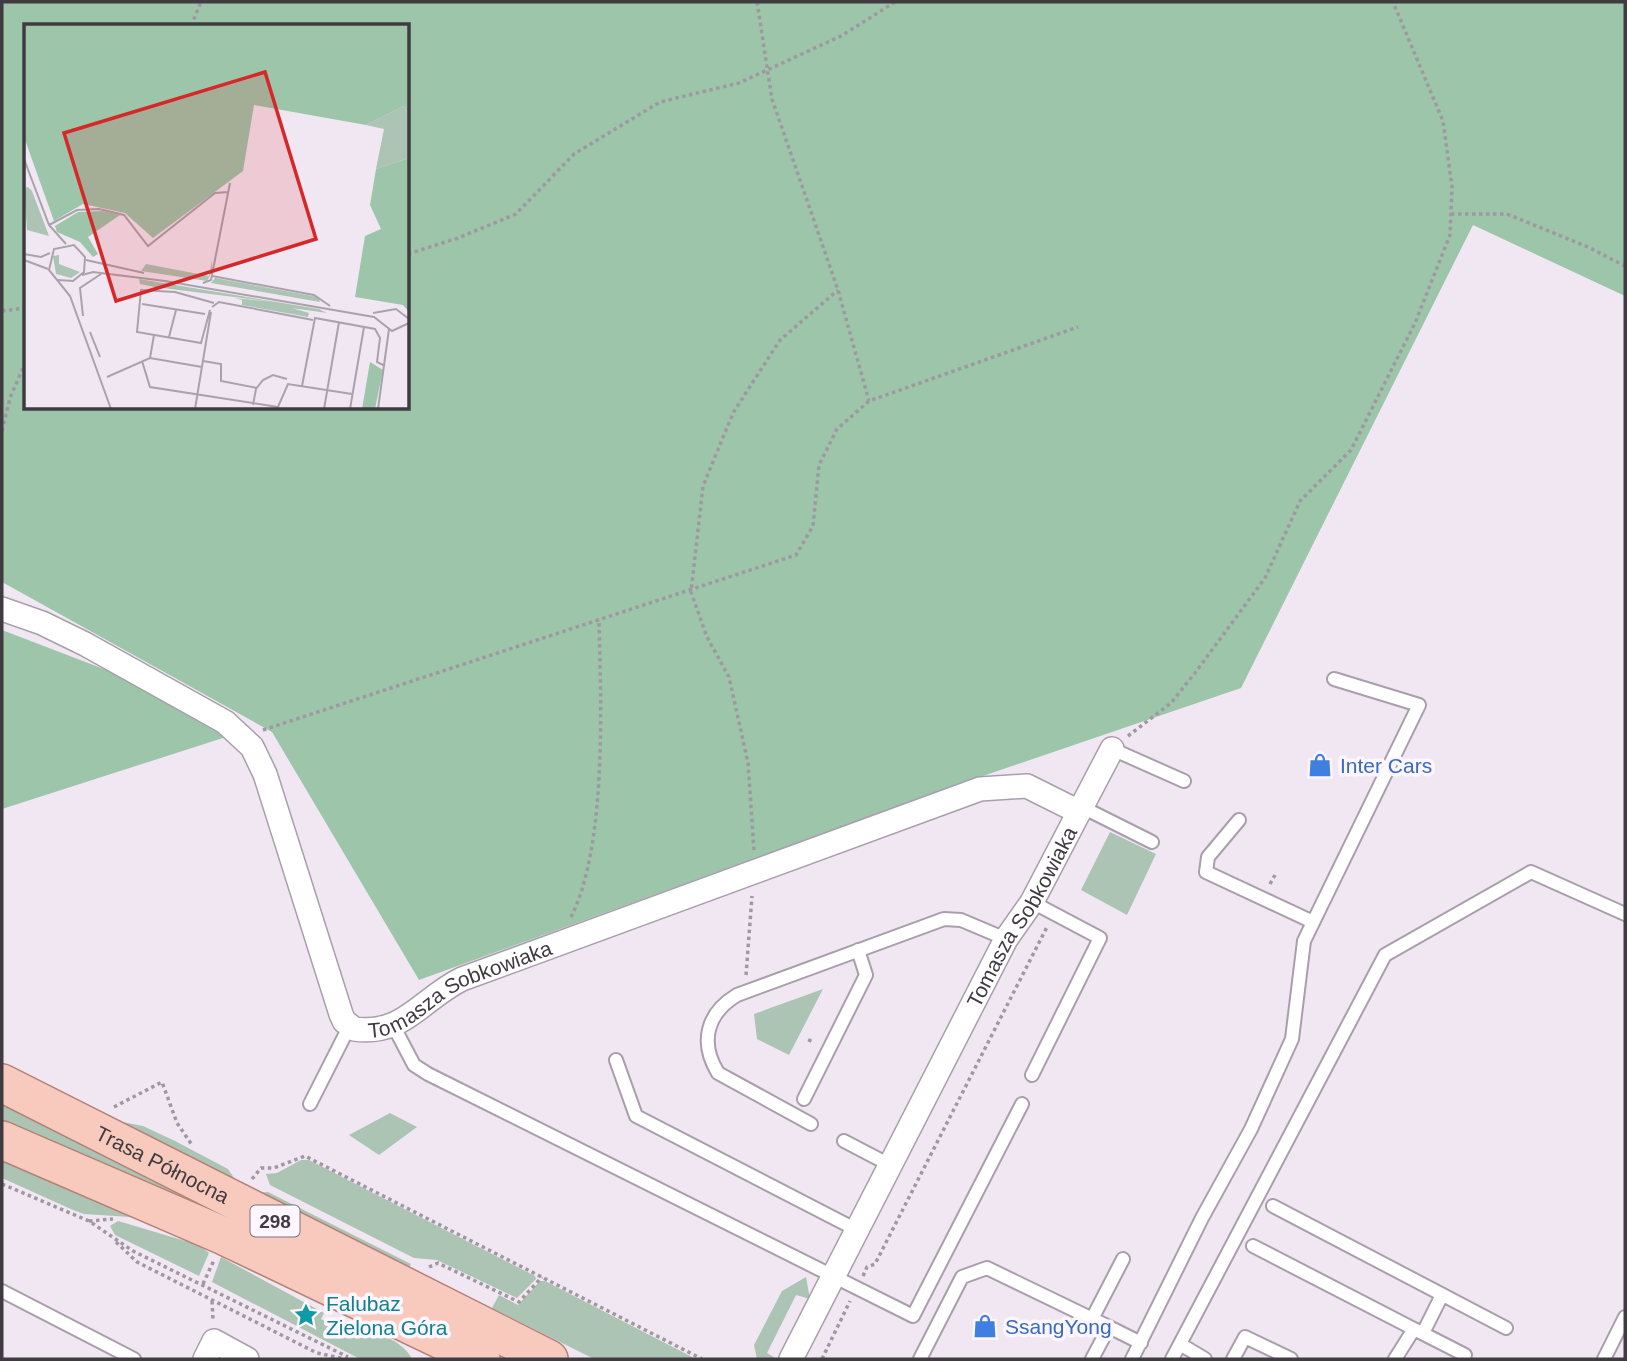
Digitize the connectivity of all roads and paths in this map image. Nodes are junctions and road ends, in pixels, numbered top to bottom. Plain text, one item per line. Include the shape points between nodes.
1 (201, 2) edge
2 (757, 2) edge
3 (895, 2) edge
4 (1393, 2) edge
5 (192, 24) edge
6 (768, 70) junction
7 (1451, 214) junction
8 (410, 253) edge
9 (1625, 266) edge
10 (838, 290) junction
11 (24, 308) edge
12 (2, 311) edge
13 (1078, 327) dead end
14 (24, 366) edge
15 (869, 401) junction
16 (2, 431) edge
17 (691, 592) junction
18 (2, 609) edge
19 (599, 622) junction
20 (1334, 679) dead end
21 (241, 737) junction
22 (1112, 749) junction
23 (1184, 781) dead end
24 (1081, 810) junction
25 (1238, 820) dead end
26 (1152, 842) dead end
27 (756, 872) junction
28 (1032, 902) junction
29 (1054, 914) junction
30 (1625, 914) edge
31 (1313, 922) junction
32 (1006, 939) junction
33 (558, 944) junction
34 (858, 950) junction
35 (747, 991) junction
36 (348, 1027) junction
37 (394, 1027) junction
38 (812, 1036) dead end
39 (809, 1042) dead end
40 (616, 1060) dead end
41 (1032, 1074) dead end
42 (2, 1083) edge
43 (804, 1099) dead end
44 (310, 1104) dead end
45 (1022, 1104) dead end
46 (103, 1113) dead end
47 (811, 1124) dead end
48 (2, 1140) edge
49 (844, 1141) dead end
50 (192, 1145) dead end
51 (890, 1165) junction
52 (251, 1180) dead end
53 (2, 1184) edge
54 (1273, 1206) dead end
55 (857, 1230) junction
56 (107, 1233) junction
57 (1253, 1246) dead end
58 (1123, 1259) dead end
59 (212, 1264) dead end
60 (426, 1269) dead end
61 (542, 1277) junction
62 (833, 1278) junction
63 (203, 1284) junction
64 (212, 1288) junction
65 (856, 1289) junction
66 (2, 1291) edge
67 (212, 1294) dead end
68 (1442, 1295) junction
69 (212, 1301) dead end
70 (1625, 1317) edge
71 (1092, 1318) junction
72 (1109, 1327) junction
73 (1506, 1328) dead end
74 (212, 1330) dead end
75 (1418, 1331) junction
76 (1141, 1343) junction
77 (1180, 1344) junction
78 (1465, 1355) dead end
79 (347, 1358) edge
80 (134, 1359) edge
81 (205, 1359) edge
82 (247, 1359) edge
83 (481, 1359) edge
84 (548, 1359) edge
85 (702, 1359) edge
86 (792, 1359) edge
87 (822, 1359) edge
88 (920, 1359) edge
89 (1092, 1359) edge
90 (1132, 1359) edge
91 (1172, 1359) edge
92 (1205, 1359) edge
93 (1233, 1359) edge
94 (1291, 1359) edge
95 (1395, 1359) edge
96 (1604, 1359) edge

1 - 5 path
2 - 6 path
3 - 6 path via 841,36
4 - 7 path via 1443,121
6 - 8 path via 660,102 574,154 516,214
6 - 10 path via 772,99
7 - 9 path via 1507,214
7 - 22 path via 1450,235 1415,323 1351,450 1300,501 1265,578 1171,704
10 - 15 path
10 - 17 path via 780,340 733,412 703,486
11 - 12 path
13 - 15 path
14 - 16 path
15 - 17 path via 837,429 819,466 813,526 796,555
17 - 19 path
17 - 27 path via 707,637 729,677 748,763
18 - 21 street, Tomasza Sobkowiaka via 85,644 225,722
19 - 21 path
19 - 33 path via 601,713 595,818 583,894
20 - 31 lane via 1419,705
21 - 36 street, Tomasza Sobkowiaka via 252,747 265,774
22 - 23 lane
22 - 24 street, Tomasza Sobkowiaka
24 - 26 lane
24 - 27 street, Tomasza Sobkowiaka via 1027,786 980,789
24 - 28 street, Tomasza Sobkowiaka
25 - 31 lane via 1208,857 1206,872
27 - 33 street, Tomasza Sobkowiaka
27 - 35 path
28 - 29 lane
28 - 32 street, Tomasza Sobkowiaka
29 - 41 lane via 1100,938
29 - 65 path via 875,1264 867,1267
30 - 77 lane via 1531,872 1385,955
31 - 76 lane via 1304,941 1293,1039
32 - 34 lane via 961,920 944,919
32 - 51 street, Tomasza Sobkowiaka
33 - 37 street, Tomasza Sobkowiaka via 441,989
34 - 35 lane
34 - 43 lane via 866,975
35 - 47 lane via 722,1004 712,1017 710,1059 718,1073 731,1082
36 - 37 street, Tomasza Sobkowiaka
36 - 44 lane
37 - 62 lane via 414,1065 428,1074
38 - 39 path
40 - 55 lane via 636,1116
42 - 84 main road, Trasa Północna / 298
45 - 65 lane via 913,1317
46 - 50 path via 162,1082 177,1123
48 - 83 main road, Trasa Północna / 298 via 224,1236
49 - 51 lane
51 - 55 street, Tomasza Sobkowiaka
52 - 61 path via 261,1168 305,1156
53 - 56 path
54 - 68 lane
55 - 62 street, Tomasza Sobkowiaka
56 - 63 path via 133,1251
56 - 79 path via 137,1262 317,1353
57 - 75 lane
58 - 71 lane
59 - 63 path
60 - 61 path via 438,1264 519,1302
61 - 85 path
62 - 65 lane
62 - 86 street, Tomasza Sobkowiaka
63 - 64 path
64 - 67 path
64 - 79 path
65 - 87 path
66 - 80 lane
68 - 73 lane
68 - 75 lane
69 - 74 path
70 - 96 lane
71 - 72 lane
71 - 88 lane via 987,1268 962,1277
72 - 76 lane
72 - 89 lane
75 - 78 lane
75 - 95 lane
76 - 90 lane
77 - 91 lane
77 - 92 lane
81 - 82 street via 214,1341
93 - 94 lane via 1245,1337

